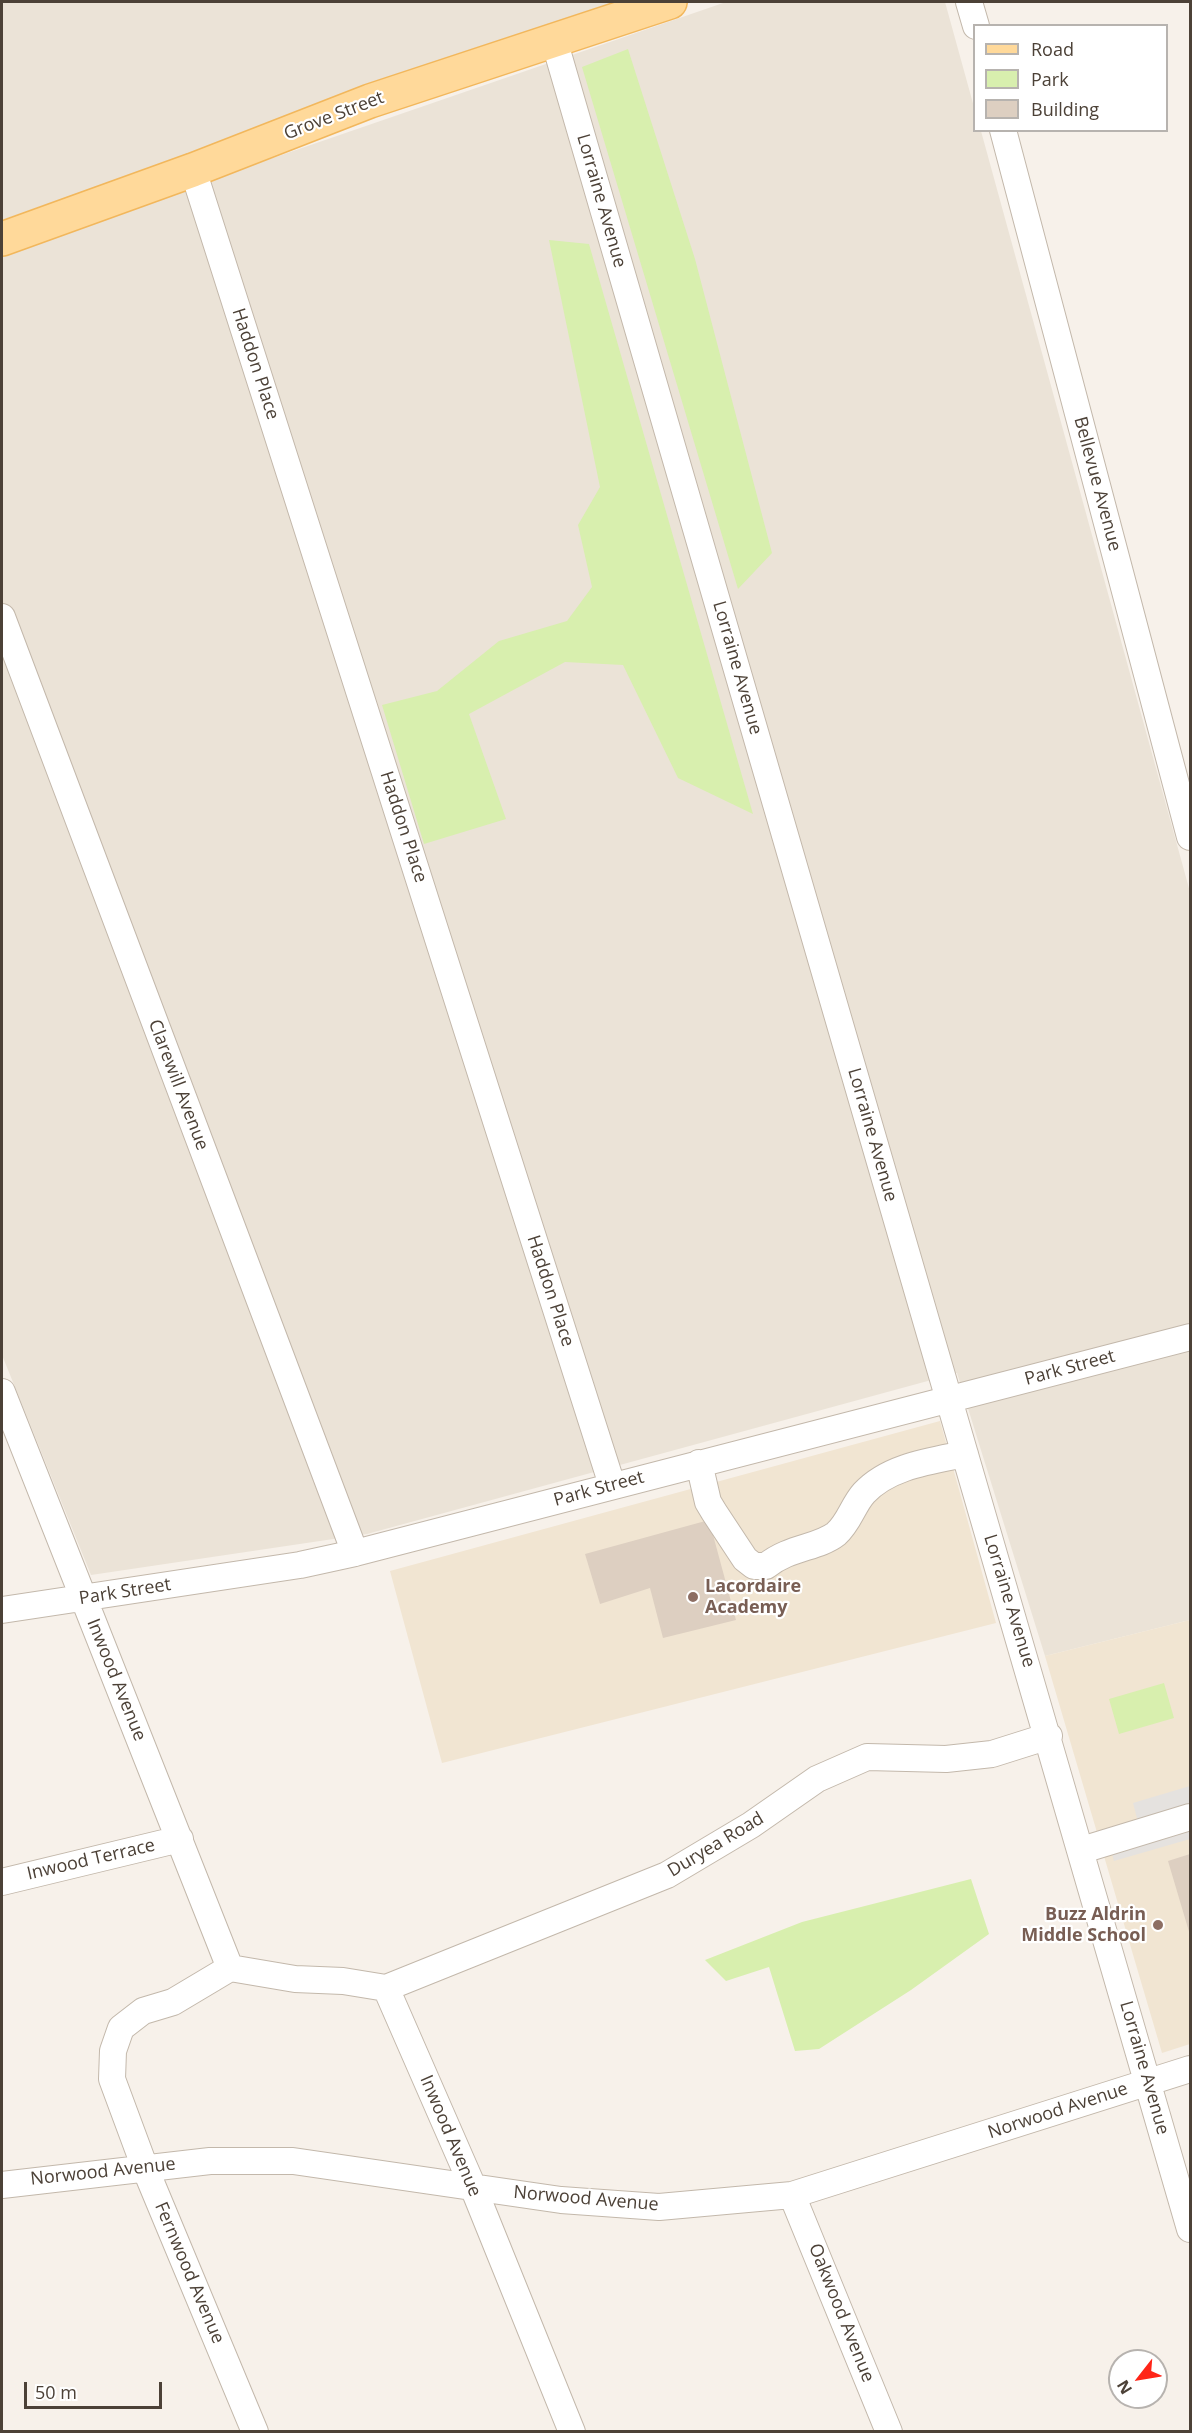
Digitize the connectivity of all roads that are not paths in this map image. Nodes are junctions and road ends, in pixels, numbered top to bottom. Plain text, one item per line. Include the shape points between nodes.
1 (670, 2) edge
2 (969, 2) edge
3 (975, 24) edge
4 (554, 40) junction
5 (1004, 132) edge
6 (193, 170) junction
7 (2, 239) edge
8 (2, 616) edge
9 (1191, 837) edge
10 (1191, 1337) edge
11 (2, 1392) edge
12 (949, 1399) junction
13 (965, 1454) junction
14 (699, 1463) junction
15 (612, 1485) junction
16 (355, 1553) junction
17 (83, 1598) junction
18 (2, 1610) edge
19 (1049, 1736) junction
20 (1191, 1817) edge
21 (180, 1839) junction
22 (1082, 1850) junction
23 (2, 1882) edge
24 (230, 1968) junction
25 (386, 1988) junction
26 (1191, 2069) edge
27 (1148, 2083) junction
28 (145, 2168) junction
29 (2, 2185) edge
30 (473, 2187) junction
31 (792, 2195) junction
32 (1191, 2229) edge
33 (255, 2432) edge
34 (572, 2432) edge
35 (890, 2432) edge

1 - 4 main road, Grove Street
2 - 3 street
4 - 6 main road, Grove Street via 370,101
4 - 12 street, Lorraine Avenue
5 - 9 street, Bellevue Avenue
6 - 7 main road, Grove Street
6 - 15 street, Haddon Place
8 - 16 street, Clarewill Avenue
10 - 12 street, Park Street
11 - 17 street, Inwood Avenue
12 - 13 street, Lorraine Avenue
12 - 14 street, Park Street
13 - 14 street via 918,1464 880,1479 863,1494 835,1535 779,1555 766,1566 754,1566 745,1559 708,1502
13 - 19 street, Lorraine Avenue
14 - 15 street, Park Street
15 - 16 street, Park Street
16 - 17 street, Park Street
17 - 18 street, Park Street
17 - 21 street, Inwood Avenue
19 - 22 street, Lorraine Avenue
19 - 25 street, Duryea Road via 993,1754 867,1757 818,1779 668,1875
20 - 22 street
21 - 23 street, Inwood Terrace
21 - 24 street, Inwood Avenue
22 - 27 street, Lorraine Avenue
24 - 25 street
24 - 28 street, Fernwood Avenue via 173,2002 143,2011 121,2028 112,2051 112,2079
25 - 30 street, Inwood Avenue
26 - 27 street, Norwood Avenue
27 - 31 street, Norwood Avenue
27 - 32 street, Lorraine Avenue
28 - 29 street, Norwood Avenue
28 - 30 street, Norwood Avenue via 210,2161 293,2161
28 - 33 street, Fernwood Avenue
30 - 31 street, Norwood Avenue via 561,2200 659,2207
30 - 34 street, Inwood Avenue
31 - 35 street, Oakwood Avenue

